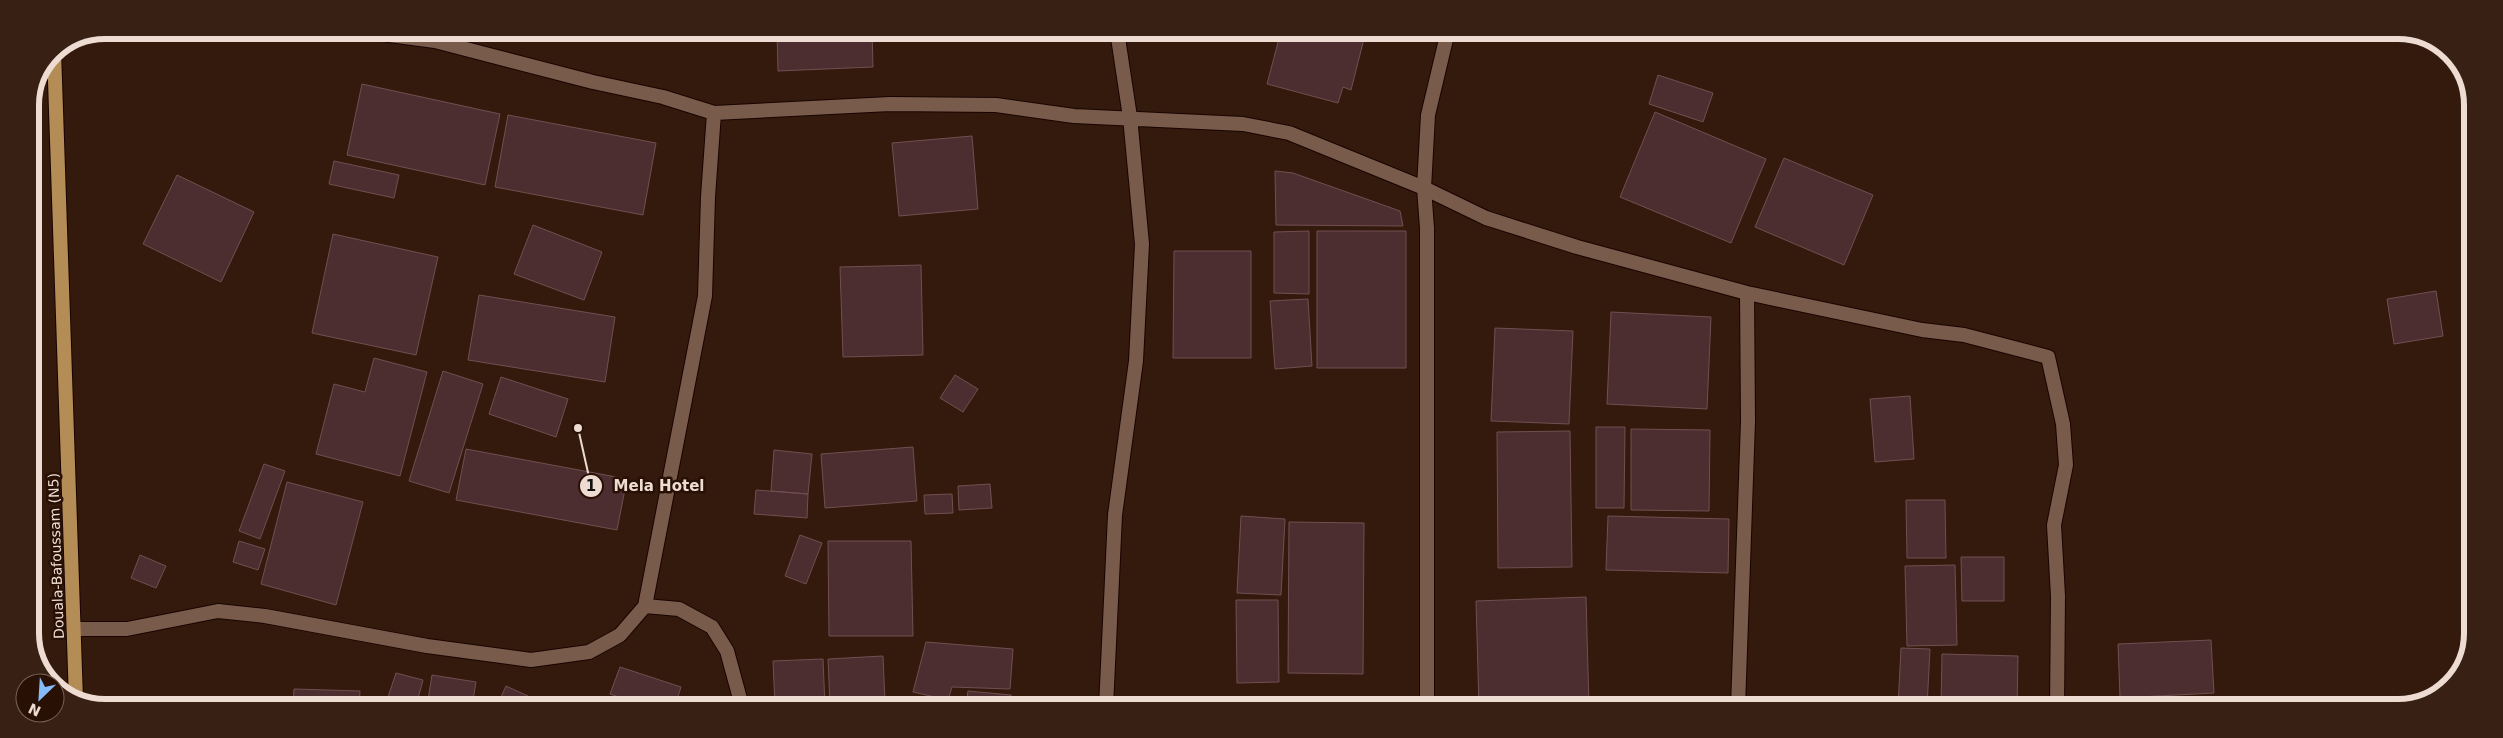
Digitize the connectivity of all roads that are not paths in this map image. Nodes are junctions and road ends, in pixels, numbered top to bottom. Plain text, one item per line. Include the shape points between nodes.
1 (427, 39) edge
2 (1118, 39) edge
3 (1446, 39) edge
4 (55, 62) edge
5 (714, 113) junction
6 (1130, 117) junction
7 (1424, 188) junction
8 (1747, 293) junction
9 (645, 606) junction
10 (74, 629) junction
11 (76, 692) edge
12 (740, 699) edge
13 (1106, 699) edge
14 (1427, 699) edge
15 (1738, 699) edge
16 (2057, 699) edge

1 - 5 street via 663,97
2 - 6 street
3 - 7 street via 1428,115
4 - 10 highway, Douala-Bafoussam (N5)
5 - 6 street via 890,104 996,105 1074,116
5 - 9 street via 705,296
6 - 7 street via 1243,124 1289,133
6 - 13 street via 1142,244 1136,361 1115,515
7 - 8 street via 1504,224
7 - 14 street via 1427,228
8 - 15 street via 1747,440
8 - 16 street via 1922,330 1964,334 2048,357 2063,424 2066,465 2054,525 2058,596
9 - 10 street via 620,635 589,652 531,660 218,611 127,629
9 - 12 street via 679,609 712,627 727,651
10 - 11 highway, Douala-Bafoussam (N5)

